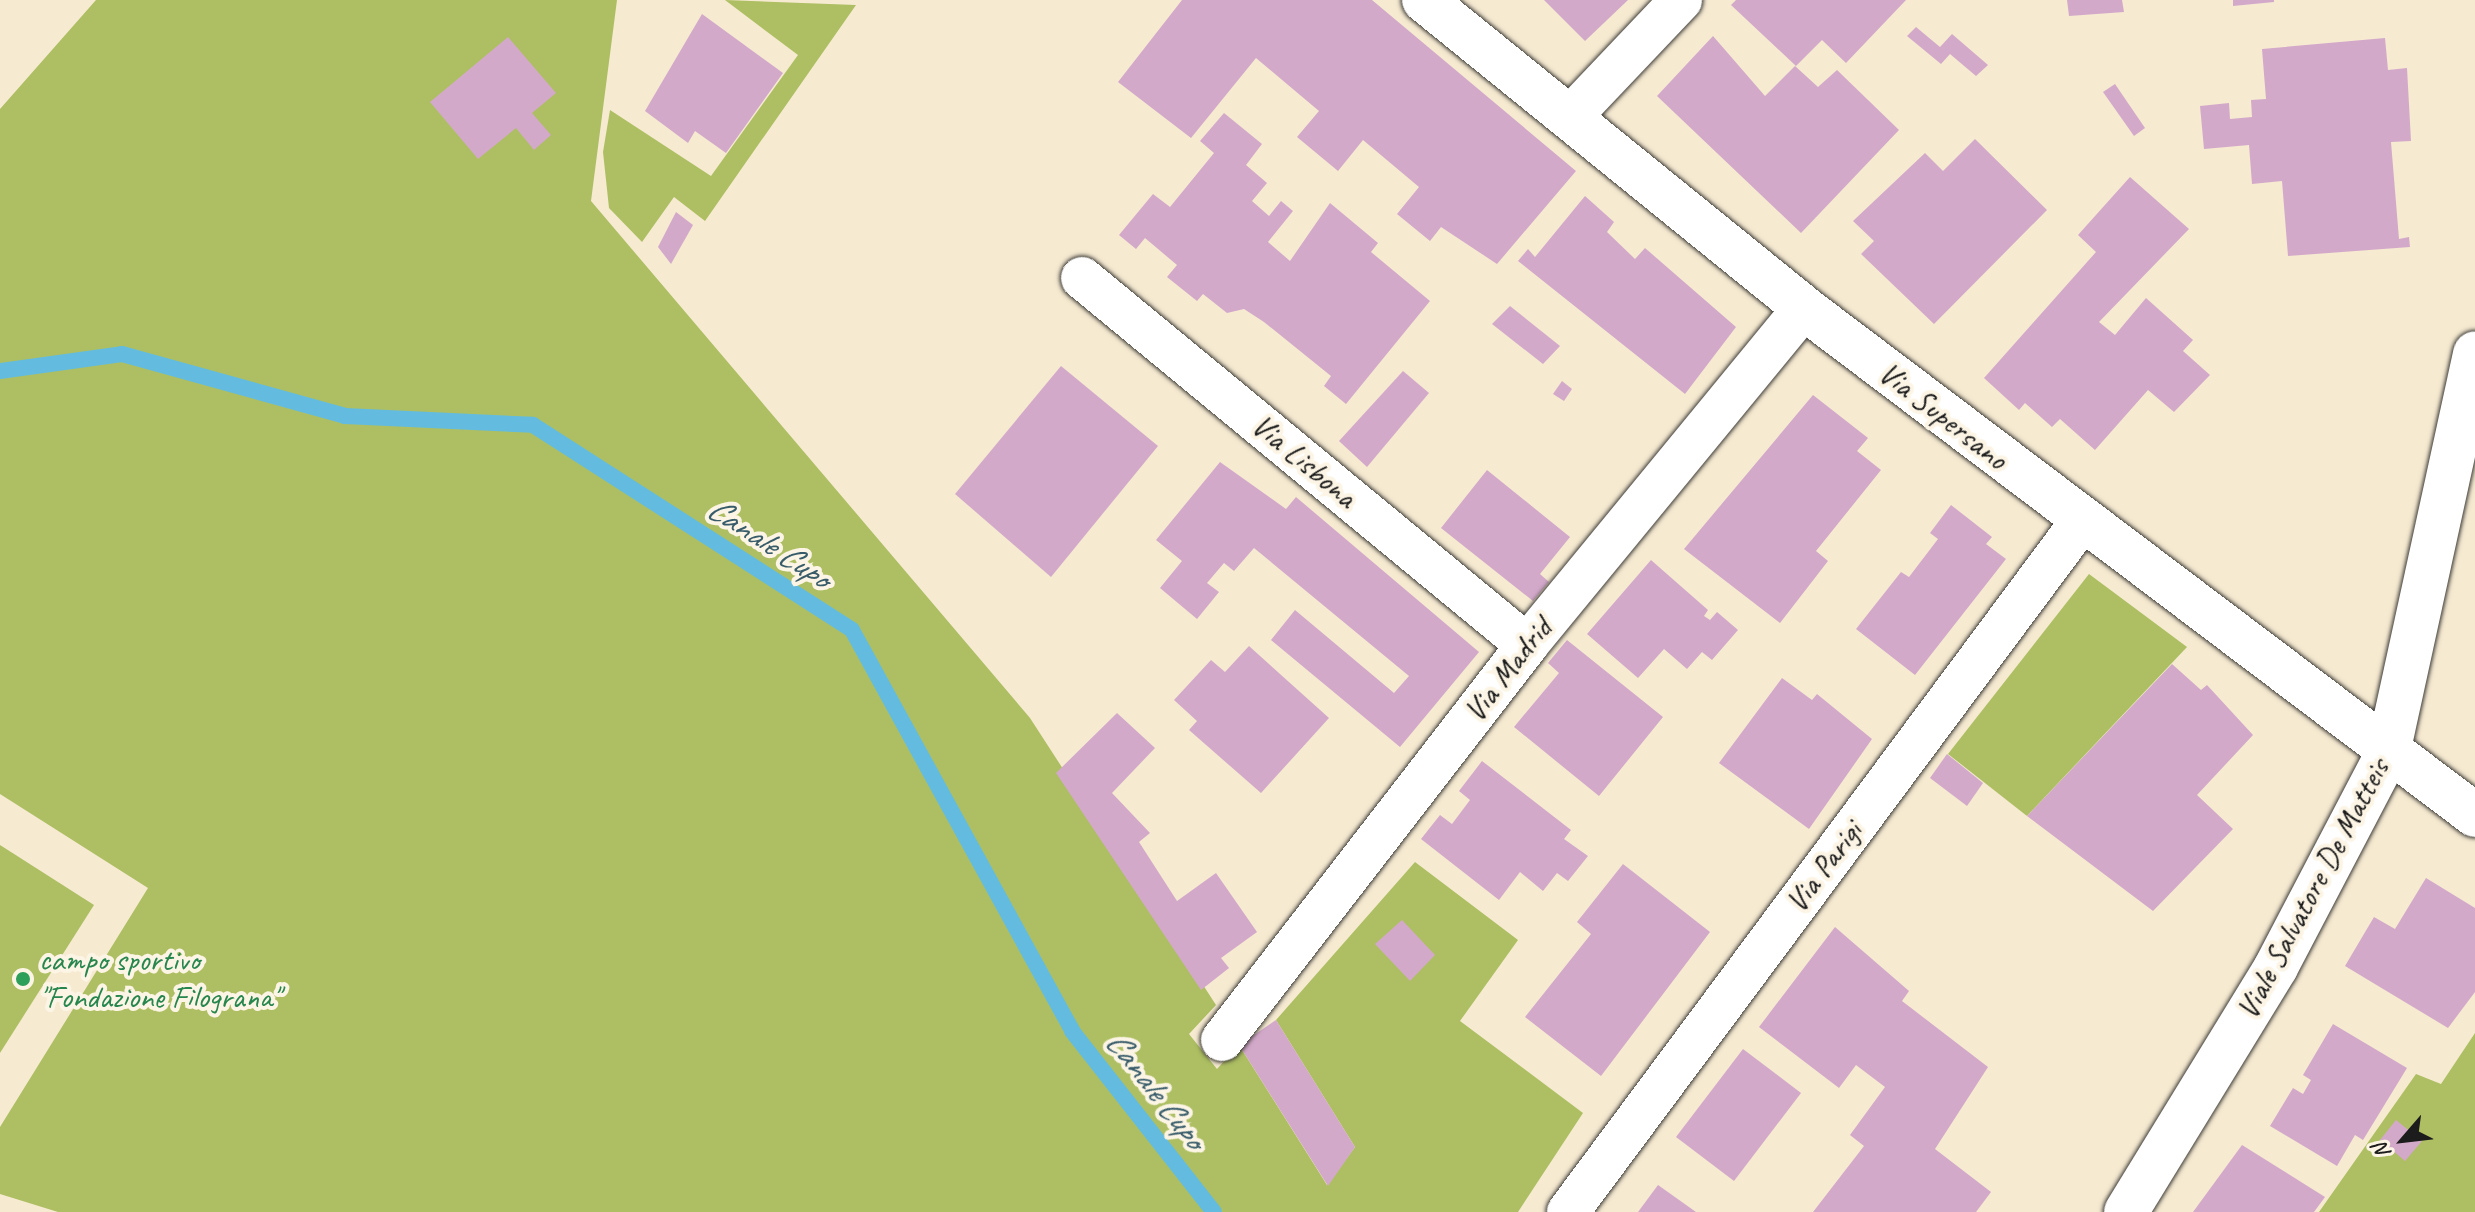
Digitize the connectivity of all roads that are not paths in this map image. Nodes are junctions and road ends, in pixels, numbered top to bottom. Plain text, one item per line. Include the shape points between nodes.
1 (1424, 0) edge
2 (1681, 0) edge
3 (1571, 116) junction
4 (1082, 278) dead end
5 (1804, 308) junction
6 (2474, 362) edge
7 (2081, 522) junction
8 (1527, 645) junction
9 (2388, 753) junction
10 (2475, 815) edge
11 (1222, 1040) dead end
12 (1568, 1212) edge
13 (2126, 1212) edge

1 - 3 street, Via Supersano
2 - 3 street
3 - 5 street, Via Supersano
4 - 8 street, Via Lisbona
5 - 7 street, Via Supersano
5 - 8 street, Via Madrid
6 - 9 street, Viale Salvatore De Matteis
7 - 9 street, Via Supersano
7 - 12 street, Via Parigi
8 - 11 street, Via Madrid
9 - 10 street, Via Supersano
9 - 13 street, Viale Salvatore De Matteis via 2276,967

